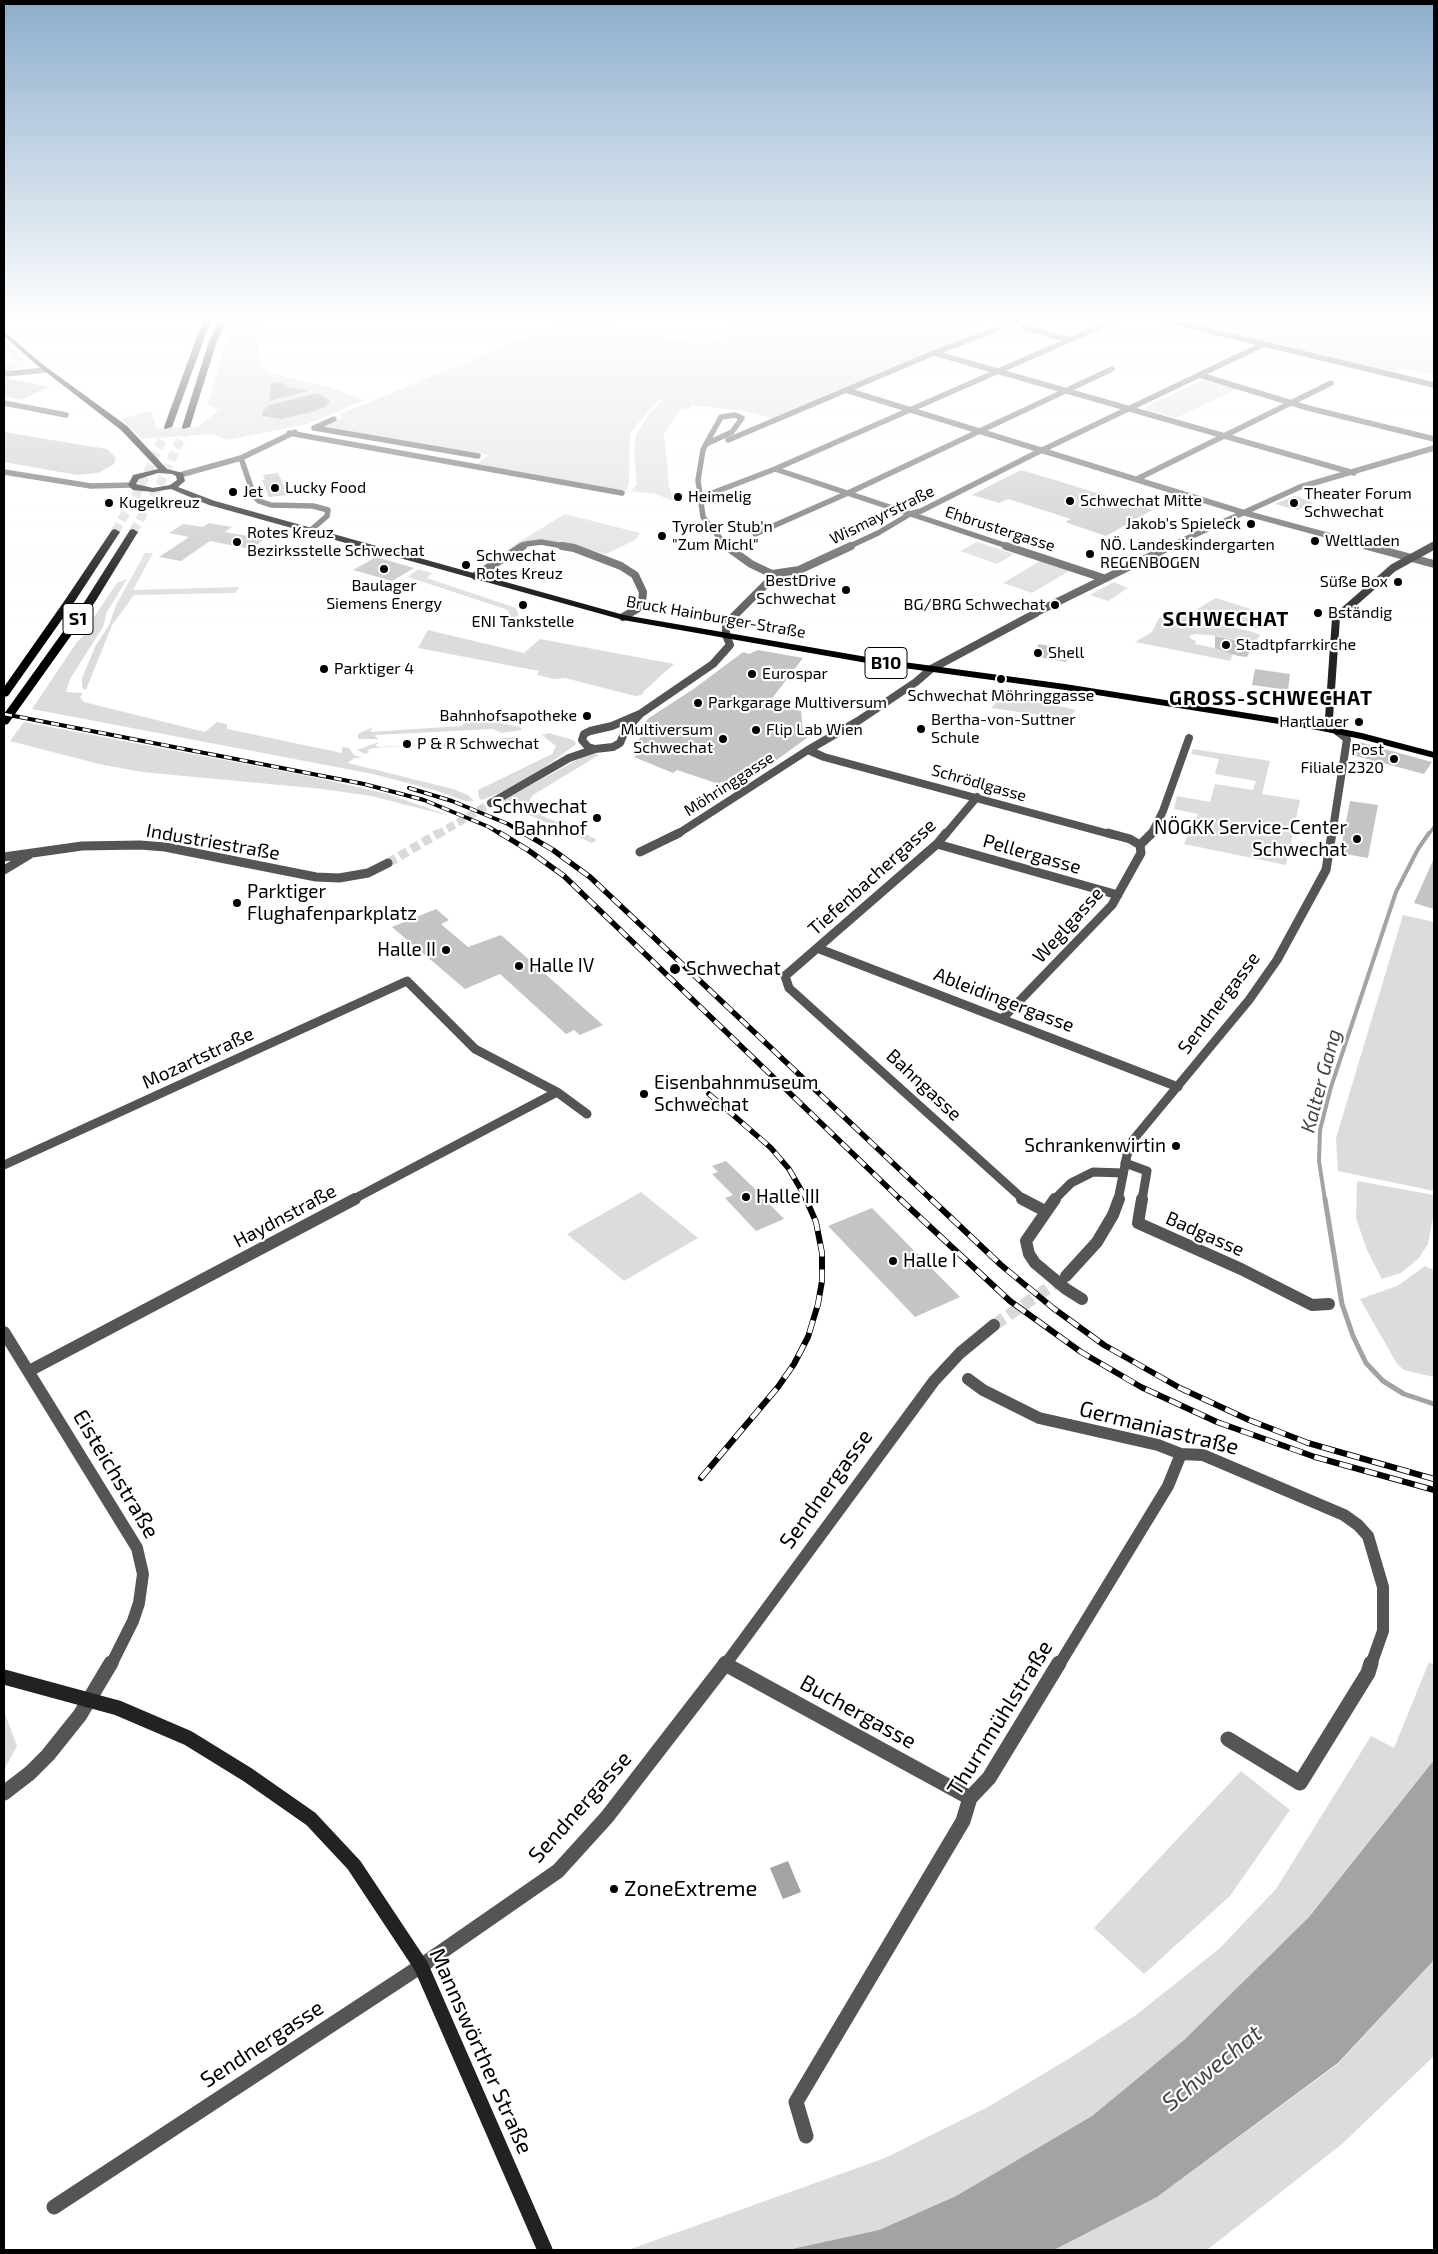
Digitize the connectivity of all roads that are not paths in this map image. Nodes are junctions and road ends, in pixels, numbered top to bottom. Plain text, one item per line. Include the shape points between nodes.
1 (119, 425) edge
2 (321, 425) edge
3 (716, 425) edge
4 (737, 425) edge
5 (763, 425) edge
6 (875, 425) edge
7 (959, 425) edge
8 (991, 425) edge
9 (1095, 425) edge
10 (1190, 425) edge
11 (1245, 425) edge
12 (1380, 425) edge
13 (315, 428) junction
14 (978, 431) junction
15 (289, 433) junction
16 (1224, 435) junction
17 (1434, 439) edge
18 (728, 440) dead end
19 (706, 444) junction
20 (142, 448) junction
21 (1434, 448) edge
22 (1042, 450) junction
23 (241, 458) junction
24 (466, 465) junction
25 (775, 469) junction
26 (164, 471) junction
27 (4, 472) edge
28 (146, 473) junction
29 (1354, 473) junction
30 (180, 475) junction
31 (1138, 479) junction
32 (132, 484) junction
33 (172, 487) junction
34 (622, 493) dead end
35 (848, 493) junction
36 (707, 495) dead end
37 (1245, 513) junction
38 (910, 514) junction
39 (310, 530) junction
40 (115, 532) tunnel mouth
41 (133, 532) tunnel mouth
42 (755, 534) dead end
43 (1434, 545) edge
44 (1408, 558) junction
45 (1434, 564) edge
46 (772, 574) junction
47 (475, 576) junction
48 (1103, 578) junction
49 (623, 617) junction
50 (726, 635) junction
51 (931, 669) junction
52 (4, 694) edge
53 (640, 714) junction
54 (4, 722) edge
55 (602, 729) junction
56 (1337, 731) junction
57 (623, 737) junction
58 (1190, 738) dead end
59 (584, 744) junction
60 (596, 749) junction
61 (808, 750) junction
62 (1434, 755) edge
63 (569, 758) junction
64 (977, 797) junction
65 (491, 803) tunnel mouth
66 (938, 844) junction
67 (1140, 845) junction
68 (640, 852) dead end
69 (30, 854) junction
70 (4, 857) edge
71 (388, 863) tunnel mouth
72 (4, 870) edge
73 (1118, 895) junction
74 (817, 948) junction
75 (785, 976) joint
76 (1003, 1018) junction
77 (1178, 1087) junction
78 (557, 1092) junction
79 (587, 1114) dead end
80 (4, 1165) edge
81 (1124, 1168) junction
82 (1046, 1211) junction
83 (1066, 1276) tunnel mouth
84 (1082, 1299) dead end
85 (1329, 1304) dead end
86 (994, 1325) tunnel mouth
87 (4, 1332) edge
88 (29, 1371) junction
89 (968, 1379) dead end
90 (1181, 1454) junction
91 (725, 1664) junction
92 (4, 1677) edge
93 (90, 1699) junction
94 (1228, 1739) dead end
95 (4, 1792) edge
96 (970, 1798) junction
97 (421, 1966) junction
98 (806, 2136) dead end
99 (54, 2207) dead end
100 (545, 2250) edge

1 - 20 main road
2 - 13 street
3 - 19 street
4 - 19 street via 732,432
5 - 18 street
6 - 25 street
7 - 14 street
8 - 14 street
9 - 22 street, Wismayrstraße
10 - 16 street
11 - 16 street
12 - 17 street
13 - 15 street
13 - 24 street via 478,456
14 - 22 street
14 - 35 street
15 - 23 street
15 - 24 street
16 - 29 street
16 - 31 street
19 - 46 street via 698,480 703,517 723,544
20 - 26 main road
20 - 28 main road
21 - 29 street, Möhringgasse
22 - 31 street
22 - 38 street, Wismayrstraße
23 - 30 street
23 - 39 street via 254,496 259,501 328,510 327,516
24 - 34 street
25 - 35 street, Ehbrustergasse
25 - 36 street
26 - 28 main road
26 - 30 main road
27 - 32 street via 91,486
28 - 32 main road via 136,477
29 - 37 street, Möhringgasse via 1300,487
30 - 33 main road via 181,481
31 - 37 street
32 - 33 main road, B10 via 144,489
33 - 39 main road, Bruck Hainburger-Straße / B10 via 212,503
35 - 38 street, Ehbrustergasse
35 - 42 street
37 - 44 street
37 - 48 street, Möhringgasse
38 - 46 street, Wismayrstraße via 878,533 798,570
38 - 48 street, Ehbrustergasse
39 - 47 main road, Bruck Hainburger-Straße / B10
40 - 52 highway, S1
41 - 54 highway, S1 via 90,602
43 - 44 main road
44 - 45 street
44 - 56 main road via 1336,618 1329,718
46 - 50 street via 772,578 726,624
47 - 49 main road, Bruck Hainburger-Straße / B10
47 - 49 street via 526,544 541,542 574,548 628,570 639,580 642,602
48 - 51 street, Möhringgasse
49 - 50 main road, Bruck Hainburger-Straße / B10
50 - 51 main road, Bruck Hainburger-Straße / B10
50 - 53 street via 730,645 712,664
51 - 56 main road, Bruck Hainburger-Straße / B10 via 1066,687
51 - 61 street, Möhringgasse via 866,715
53 - 55 street
53 - 57 street
55 - 57 street via 616,731
55 - 59 street via 584,734
56 - 62 main road, B10
56 - 77 street, Sendnergasse via 1347,739 1326,870 1277,960 1249,1000
57 - 60 street via 614,747
58 - 67 street via 1163,811 1150,837
59 - 60 street
59 - 63 street
60 - 63 street
61 - 64 street, Schrödlgasse
61 - 68 street, Möhringgasse via 695,824
63 - 65 street
64 - 66 street, Tiefenbachergasse
64 - 67 street, Schrödlgasse via 1130,839
66 - 73 street, Pellergasse
66 - 74 street, Tiefenbachergasse
67 - 73 street, Weglgasse via 1140,853
69 - 70 street, Industriestraße
69 - 71 street, Industriestraße via 82,846 140,845 307,876 339,878 368,873
69 - 72 street, Industriestraße
73 - 76 street, Weglgasse via 1102,916
74 - 75 street, Tiefenbachergasse
74 - 76 street, Ableidingergasse
75 - 82 street, Bahngasse via 789,988 1020,1198
76 - 77 street, Ableidingergasse
77 - 81 street, Sendnergasse via 1138,1133 1128,1150
78 - 79 street
78 - 80 street, Mozartstraße via 475,1049 407,981
78 - 88 street, Haydnstraße
81 - 82 street via 1083,1176 1062,1191
81 - 83 street, Sendnergasse via 1118,1202 1106,1229
81 - 85 street, Badgasse via 1147,1171 1138,1223 1312,1305
82 - 84 street via 1026,1240 1029,1254 1043,1271
86 - 91 street, Sendnergasse via 960,1353 934,1381
87 - 88 street, Eisteichstraße
88 - 93 street, Eisteichstraße via 110,1502 141,1560 142,1588 133,1621
89 - 90 street, Germaniastraße via 982,1390 1039,1418
90 - 94 street, Germaniastraße via 1204,1455 1221,1461 1344,1515 1368,1536 1379,1568 1383,1631 1368,1673 1300,1783
90 - 96 street, Thurnmühlstraße via 1168,1486 989,1778
91 - 96 street, Buchergasse
91 - 97 street, Sendnergasse via 625,1795 558,1871
92 - 93 main road, Mannswörther Straße
93 - 95 street, Eisteichstraße via 48,1755
93 - 97 main road, Mannswörther Straße via 144,1717 188,1738 311,1819 354,1865
96 - 98 street, Thurnmühlstraße via 963,1821 796,2102
97 - 99 street, Sendnergasse
97 - 100 main road, Mannswörther Straße

